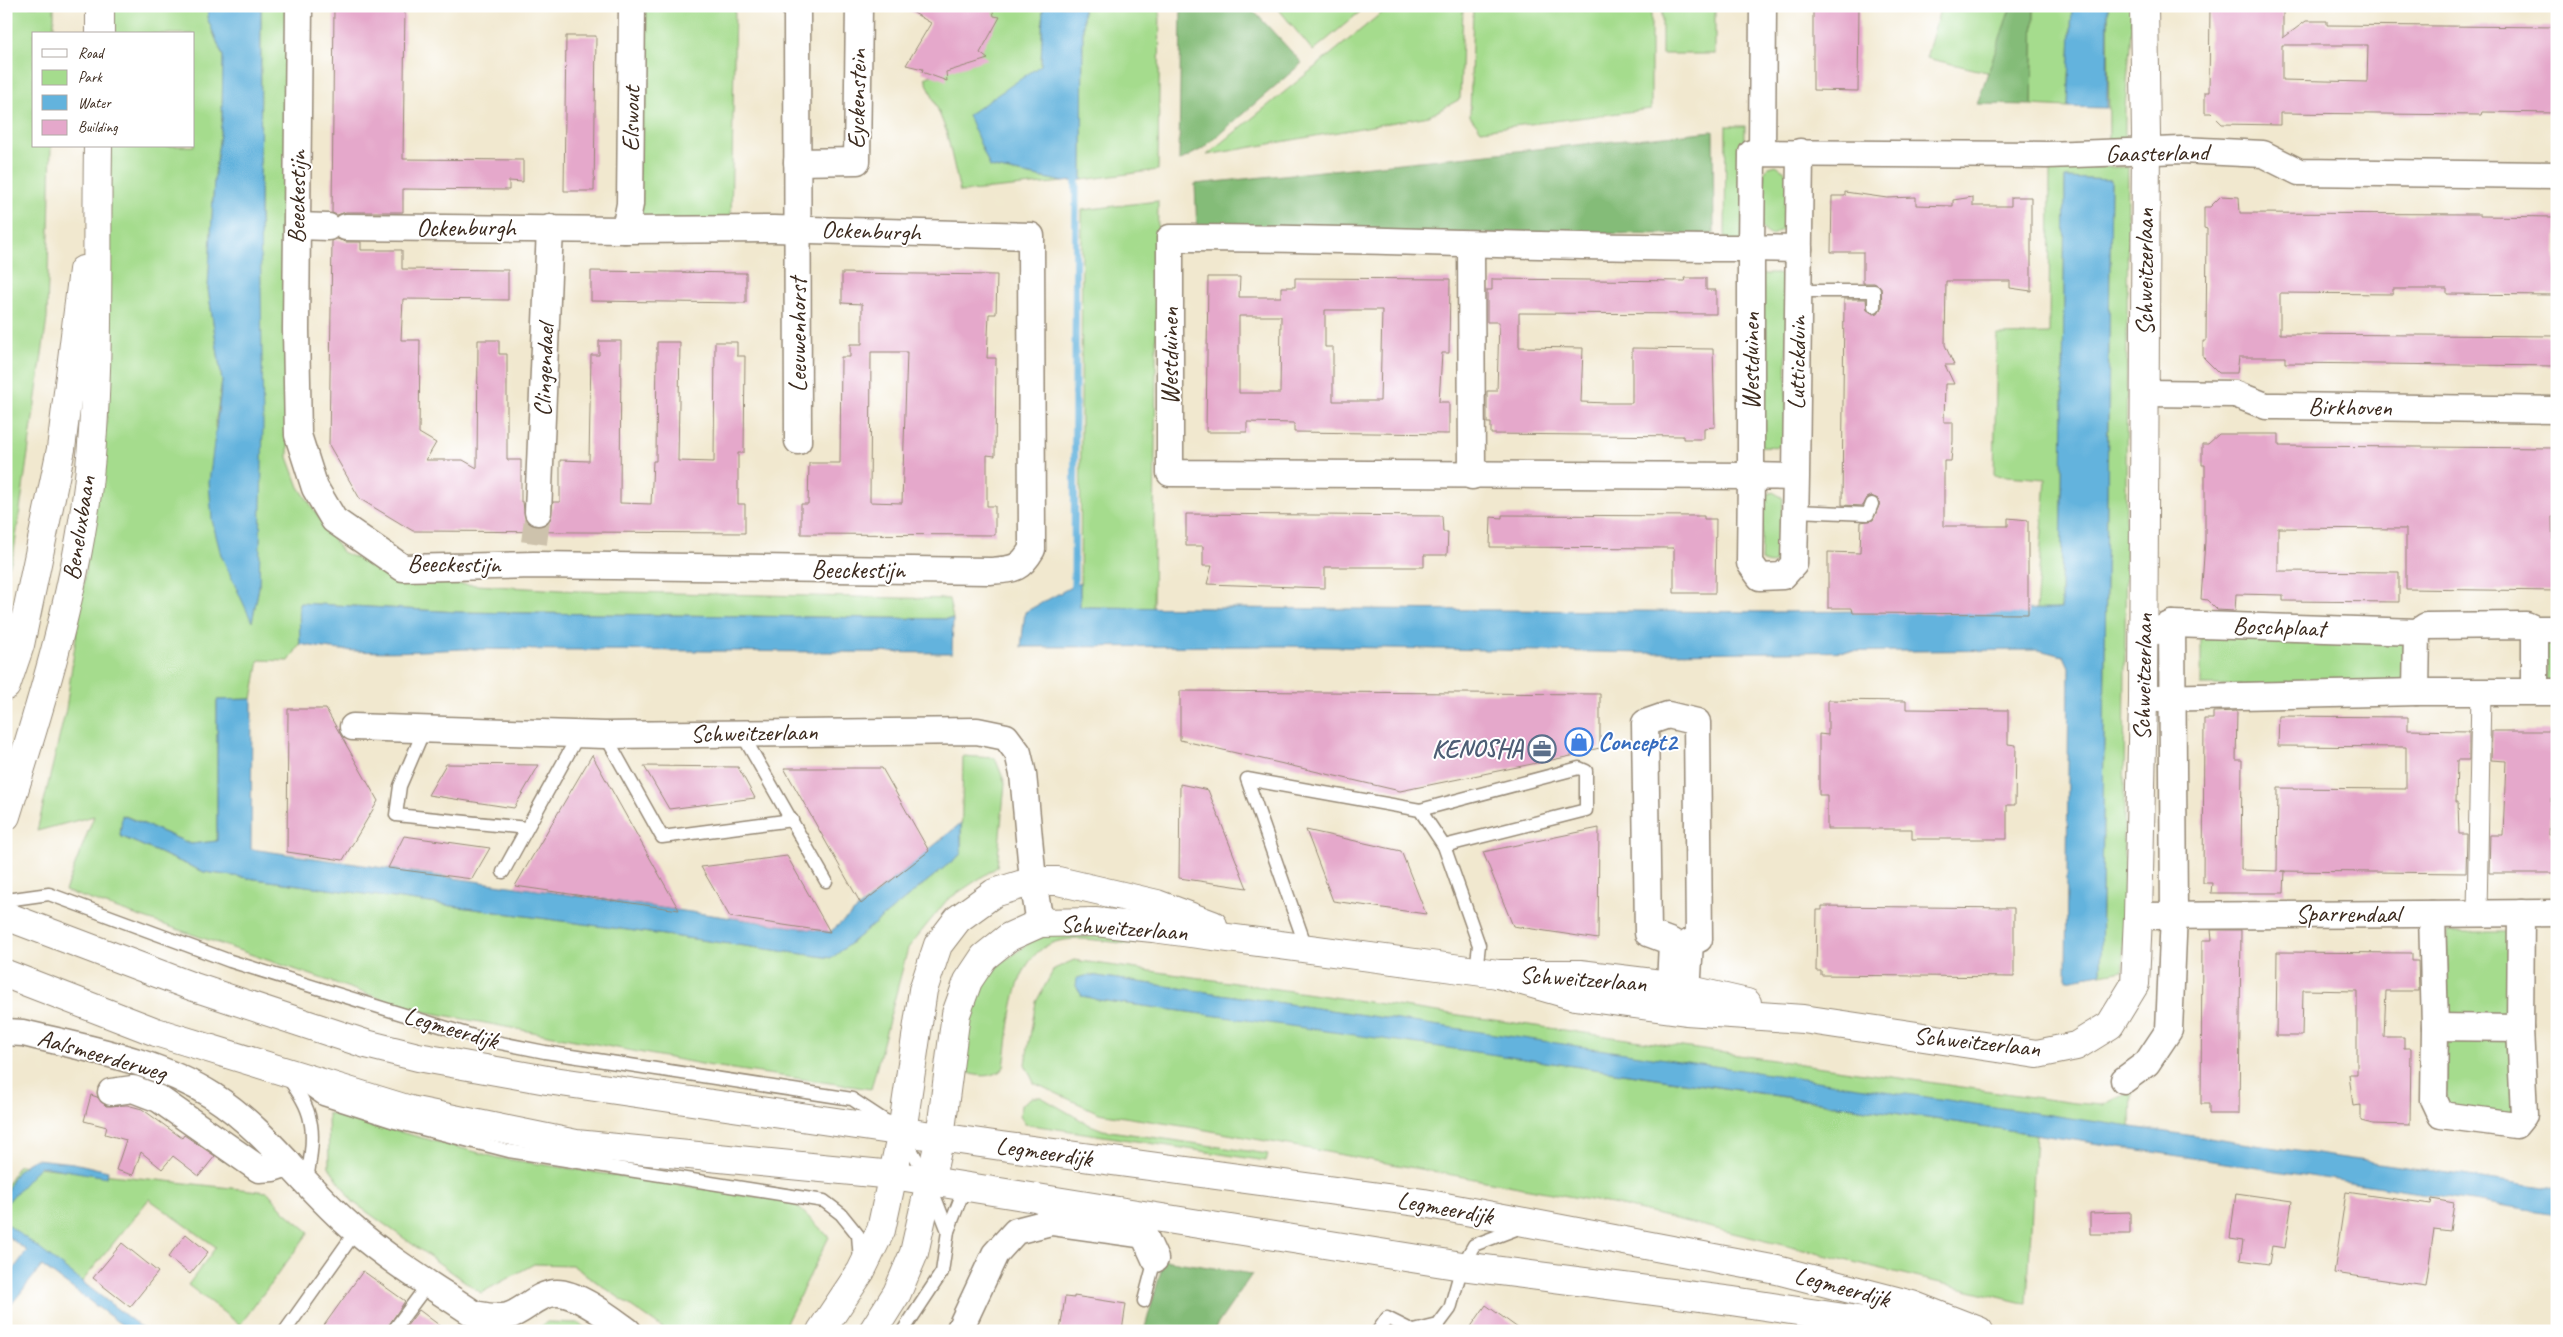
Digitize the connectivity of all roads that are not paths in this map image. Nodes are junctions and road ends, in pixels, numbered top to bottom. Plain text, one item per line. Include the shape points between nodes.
1 (100, 6) edge
2 (299, 6) edge
3 (632, 6) edge
4 (797, 6) edge
5 (859, 6) edge
6 (1763, 6) edge
7 (2144, 6) edge
8 (100, 32) edge
9 (98, 148) edge
10 (1800, 152) junction
11 (2146, 152) junction
12 (1757, 153) junction
13 (797, 162) junction
14 (2557, 175) edge
15 (297, 226) junction
16 (550, 228) junction
17 (798, 229) junction
18 (96, 230) junction
19 (625, 230) junction
20 (1471, 245) junction
21 (1752, 248) junction
22 (1799, 249) junction
23 (1798, 291) junction
24 (1874, 306) dead end
25 (2145, 393) junction
26 (2557, 410) edge
27 (798, 442) dead end
28 (1472, 476) junction
29 (1751, 476) junction
30 (1796, 477) junction
31 (1872, 504) dead end
32 (1795, 511) junction
33 (538, 512) tunnel mouth
34 (990, 571) joint
35 (2172, 624) junction
36 (2546, 629) edge
37 (2417, 632) junction
38 (2144, 637) junction
39 (6, 686) edge
40 (2416, 692) junction
41 (2481, 692) junction
42 (2546, 692) edge
43 (2173, 697) junction
44 (2143, 700) junction
45 (353, 727) dead end
46 (424, 730) junction
47 (579, 734) junction
48 (742, 734) junction
49 (605, 735) junction
50 (1420, 810) junction
51 (6, 816) edge
52 (792, 820) junction
53 (527, 828) junction
54 (1444, 846) junction
55 (503, 872) dead end
56 (826, 880) dead end
57 (1033, 881) junction
58 (6, 900) edge
59 (2477, 913) junction
60 (2521, 913) junction
61 (2557, 913) edge
62 (2174, 914) junction
63 (2432, 914) junction
64 (6, 916) edge
65 (2138, 916) junction
66 (1040, 923) junction
67 (1252, 940) junction
68 (1681, 942) junction
69 (1306, 947) junction
70 (1487, 972) junction
71 (6, 974) edge
72 (1678, 998) junction
73 (2435, 1027) junction
74 (2520, 1028) junction
75 (6, 1032) edge
76 (285, 1072) junction
77 (2124, 1080) dead end
78 (110, 1092) dead end
79 (902, 1132) junction
80 (940, 1138) junction
81 (288, 1163) junction
82 (893, 1175) junction
83 (307, 1182) junction
84 (929, 1182) junction
85 (965, 1187) junction
86 (1531, 1224) junction
87 (356, 1231) junction
88 (948, 1231) junction
89 (1155, 1259) joint
90 (1462, 1266) junction
91 (861, 1271) junction
92 (428, 1284) junction
93 (1144, 1301) dead end
94 (498, 1324) edge
95 (285, 1331) edge
96 (393, 1331) edge
97 (628, 1331) edge
98 (821, 1331) edge
99 (873, 1331) edge
100 (904, 1331) edge
101 (959, 1331) edge
102 (1378, 1331) edge
103 (1414, 1331) edge
104 (1930, 1331) edge
105 (1979, 1331) edge

1 - 8 main road
2 - 15 street, Beeckestijn
3 - 19 street, Elswout via 630,204
4 - 13 street
5 - 13 street, Eyckenstein via 857,162
6 - 12 street
7 - 11 main road, Schweitzerlaan
9 - 18 main road, Beneluxbaan
10 - 11 street, Gaasterland via 2047,155
10 - 12 street, Gaasterland
10 - 22 street, Luttickduin
11 - 14 street, Gaasterland via 2182,150 2263,154 2299,172
11 - 25 main road, Schweitzerlaan
12 - 21 street
13 - 17 street
15 - 16 street, Ockenburgh
15 - 34 street, Beeckestijn via 298,435 314,488 334,520 403,568 534,554
16 - 19 street, Ockenburgh
16 - 33 street, Clingendael
17 - 19 street, Ockenburgh
17 - 27 street, Leeuwenhorst
17 - 34 street, Ockenburgh via 1031,236 1032,549 1023,563 1010,569
18 - 39 main road, Beneluxbaan via 82,271 61,449 20,645
18 - 51 main road, Beneluxbaan via 99,275 96,384 88,487 63,625
20 - 21 street, Westduinen
20 - 28 street
20 - 28 street, Westduinen via 1294,238 1170,238 1170,473
21 - 22 street
21 - 29 street, Westduinen
22 - 23 street, Luttickduin
23 - 24 lane via 1874,291
23 - 30 street, Luttickduin
25 - 26 street, Birkhoven via 2235,394 2266,406
25 - 38 main road, Schweitzerlaan
28 - 29 street, Westduinen
29 - 30 street
29 - 32 street, Luttickduin via 1750,563 1760,577 1783,576 1794,564
30 - 32 street, Luttickduin
31 - 32 lane via 1868,514
35 - 37 street, Boschplaat
35 - 38 street, Boschplaat
35 - 43 street, Schweitzerlaan
36 - 37 street, Boschplaat via 2526,625 2426,626
36 - 42 street, Boschplaat
37 - 40 street
38 - 44 main road, Schweitzerlaan
40 - 41 street, Boschplaat
40 - 43 street, Boschplaat
41 - 42 street, Boschplaat
41 - 59 street
43 - 44 street, Boschplaat
43 - 62 street, Schweitzerlaan
44 - 65 main road, Schweitzerlaan
45 - 46 street, Schweitzerlaan
46 - 47 street, Schweitzerlaan
46 - 53 lane via 400,786 396,815
47 - 49 street, Schweitzerlaan
47 - 53 lane
48 - 49 street, Schweitzerlaan
48 - 52 lane
48 - 57 street, Schweitzerlaan via 977,731 1006,737 1018,753 1024,774
49 - 52 lane via 662,837
50 - 54 lane
50 - 54 lane via 1579,768 1586,771 1586,810
50 - 69 lane via 1247,779
52 - 56 lane
53 - 55 lane
54 - 70 lane
57 - 66 street
57 - 67 main road, Schweitzerlaan via 1058,881 1157,904
57 - 79 main road, Schweitzerlaan via 994,893 958,919 938,945 923,990
58 - 79 lane, Legmeerdijk via 49,894 230,961 486,1040 852,1099
59 - 60 street, Sparrendaal
59 - 63 street, Sparrendaal
60 - 61 street, Sparrendaal
60 - 74 street
62 - 63 street, Sparrendaal
62 - 65 street, Sparrendaal
62 - 77 street, Schweitzerlaan via 2170,1030 2147,1063
63 - 73 street
64 - 79 main road, Legmeerdijk via 191,986 366,1044 418,1057 547,1080
65 - 72 main road, Schweitzerlaan via 2135,984 2110,1025 2076,1046 2037,1054 1804,1019 1723,996
66 - 67 main road, Schweitzerlaan via 1095,922
66 - 80 main road, Schweitzerlaan via 1009,937 984,957 968,980 956,1014
67 - 69 main road, Schweitzerlaan
68 - 68 street, Schweitzerlaan via 1699,939 1697,722 1668,715 1646,723 1648,933
68 - 72 street, Schweitzerlaan
69 - 70 main road, Schweitzerlaan
70 - 72 main road, Schweitzerlaan via 1580,974
71 - 76 main road, Legmeerdijk via 130,1022
73 - 74 street
73 - 74 street via 2434,1100 2441,1115 2516,1125 2524,1115
75 - 81 street, Aalsmeerderweg via 23,1033 134,1060 172,1074 214,1096 257,1131
76 - 82 main road, Legmeerdijk via 410,1110 576,1144
76 - 83 lane via 310,1120
76 - 91 lane, Legmeerdijk via 323,1099 395,1122 510,1151 824,1201 841,1214 858,1235
78 - 81 street, Aalsmeerderweg via 133,1089 159,1099 259,1169
79 - 80 main road, Legmeerdijk
79 - 82 main road, Schweitzerlaan
79 - 84 lane, Legmeerdijk
80 - 84 main road, Schweitzerlaan
80 - 86 main road, Legmeerdijk via 1424,1203
81 - 83 street, Aalsmeerderweg
82 - 84 main road, Legmeerdijk
82 - 91 main road via 881,1230
83 - 87 street, Aalsmeerderweg
84 - 85 main road, Legmeerdijk
84 - 88 lane
84 - 99 main road via 914,1253 897,1293
85 - 88 lane
85 - 90 main road, Legmeerdijk
86 - 90 lane via 1474,1245
86 - 105 main road, Legmeerdijk via 1777,1270 1912,1305
87 - 92 street, Aalsmeerderweg
87 - 95 lane
88 - 100 lane via 942,1272
89 - 93 lane
89 - 101 street via 1144,1235 1052,1222 1016,1230 995,1254
90 - 103 lane via 1450,1309 1438,1325
90 - 104 main road, Legmeerdijk
91 - 98 main road
92 - 94 street, Aalsmeerderweg via 474,1314
92 - 96 lane
94 - 97 street, Aalsmeerderweg via 540,1298 557,1293 576,1298
102 - 103 lane via 1387,1318

